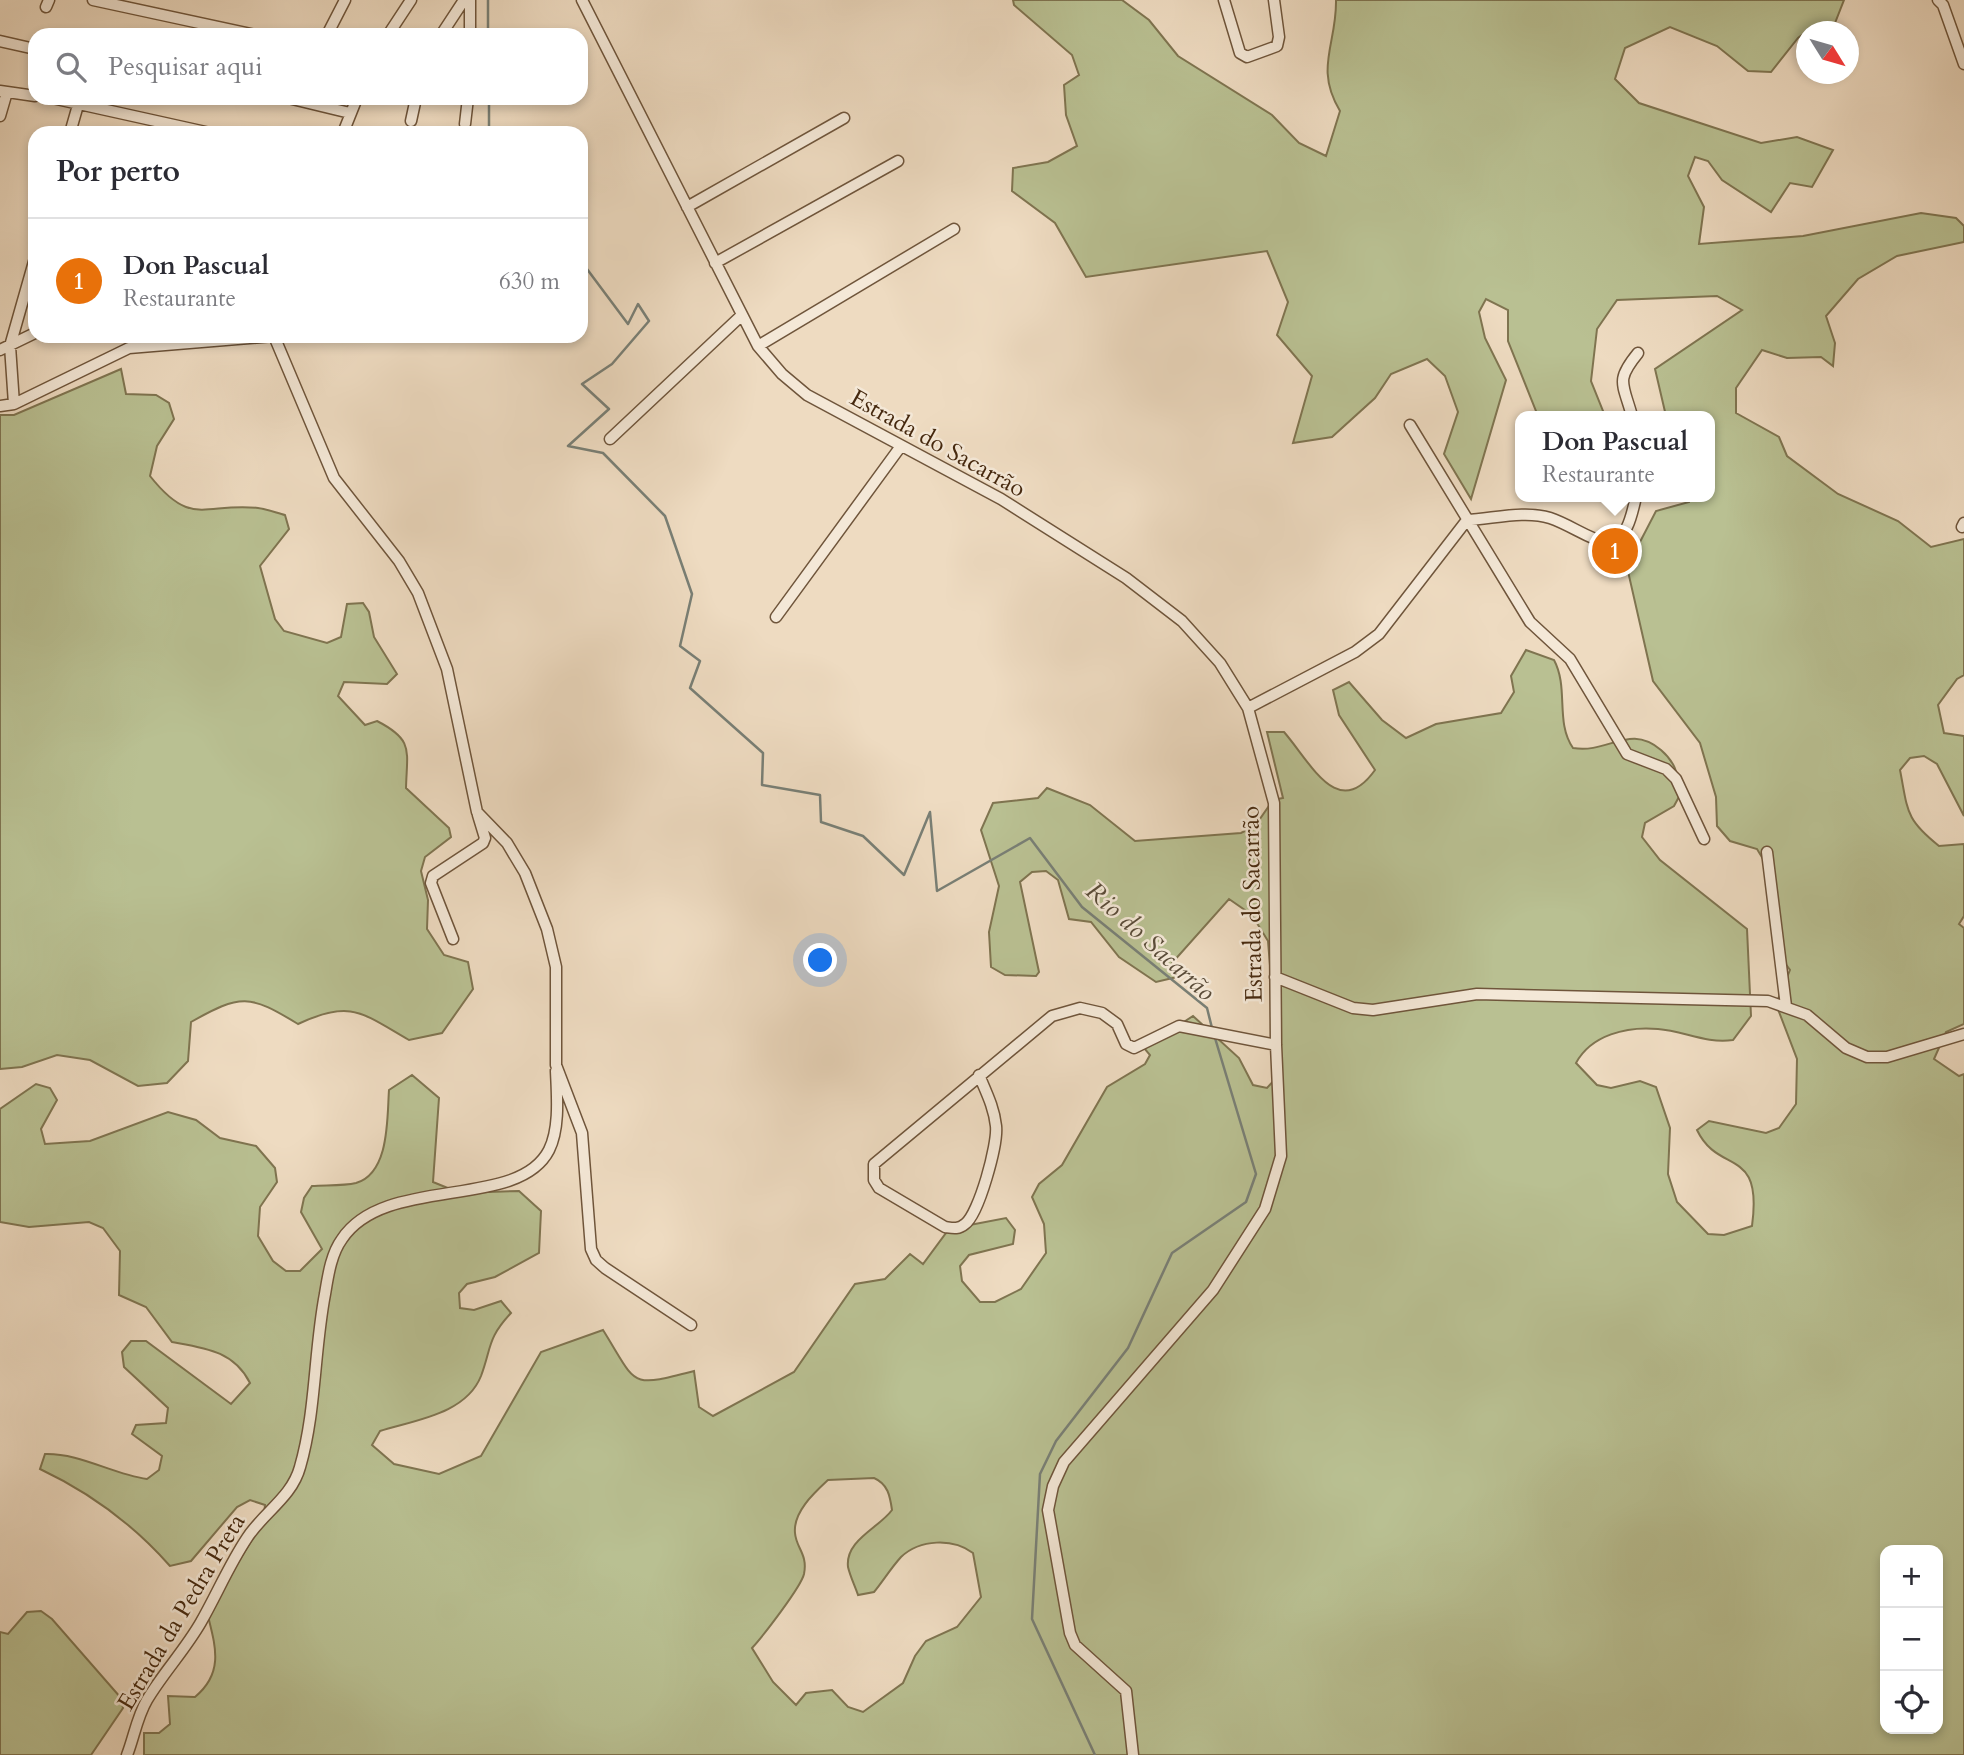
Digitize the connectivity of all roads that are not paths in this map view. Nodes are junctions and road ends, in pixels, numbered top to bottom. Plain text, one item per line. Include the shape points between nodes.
1 (93, 0) edge
2 (345, 0) edge
3 (411, 0) edge
4 (464, 0) edge
5 (470, 0) edge
6 (582, 0) edge
7 (1224, 0) edge
8 (1274, 0) edge
9 (1942, 2) edge
10 (223, 28) edge
11 (331, 28) edge
12 (393, 28) edge
13 (446, 28) edge
14 (470, 28) edge
15 (0, 41) edge
16 (28, 47) edge
17 (1964, 64) edge
18 (3, 91) edge
19 (28, 95) edge
20 (78, 105) edge
21 (98, 105) edge
22 (317, 105) edge
23 (354, 105) edge
24 (414, 105) edge
25 (467, 105) edge
26 (350, 113) junction
27 (0, 116) edge
28 (844, 118) dead end
29 (154, 120) junction
30 (411, 121) dead end
31 (466, 124) dead end
32 (72, 126) edge
33 (152, 126) edge
34 (179, 126) edge
35 (345, 126) edge
36 (898, 161) dead end
37 (687, 207) junction
38 (954, 229) dead end
39 (715, 263) junction
40 (28, 279) edge
41 (742, 315) junction
42 (28, 336) edge
43 (189, 343) edge
44 (277, 343) edge
45 (758, 346) junction
46 (5, 348) edge
47 (1638, 353) dead end
48 (14, 404) junction
49 (0, 406) edge
50 (1631, 411) edge
51 (1410, 425) dead end
52 (610, 439) dead end
53 (901, 446) junction
54 (1635, 502) edge
55 (1467, 520) junction
56 (776, 617) dead end
57 (1248, 708) junction
58 (477, 812) junction
59 (1704, 839) dead end
60 (1767, 852) dead end
61 (453, 939) dead end
62 (1275, 977) junction
63 (1786, 1006) junction
64 (1964, 1034) edge
65 (1276, 1045) junction
66 (556, 1065) junction
67 (979, 1075) junction
68 (691, 1325) dead end
69 (127, 1755) edge
70 (1133, 1755) edge

1 - 10 street
2 - 11 street
3 - 12 street
4 - 13 street
5 - 14 street
6 - 37 street, Estrada do Sacarrão
7 - 8 street via 1240,53 1247,57 1277,47
9 - 17 street
15 - 16 street
18 - 19 street
18 - 27 street
20 - 32 street
21 - 29 street
22 - 26 street
23 - 26 street
24 - 30 street
25 - 31 street
26 - 35 street
28 - 37 street
29 - 33 street
29 - 34 street
36 - 39 street
37 - 39 street, Estrada do Sacarrão
38 - 45 street
39 - 41 street, Estrada do Sacarrão
40 - 46 street
41 - 45 street, Estrada do Sacarrão
41 - 52 street
42 - 46 street
43 - 48 street via 129,348
44 - 58 street via 334,478 398,561 434,628
45 - 53 street, Estrada do Sacarrão via 807,395
46 - 48 street
47 - 50 street via 1622,379
48 - 49 street
51 - 55 street
53 - 56 street
53 - 57 street, Estrada do Sacarrão via 1001,499 1126,578 1182,621 1220,663
54 - 55 street via 1622,538 1610,544 1537,515
55 - 57 street via 1379,634 1355,652
55 - 59 street via 1530,622 1570,659 1627,754 1666,769 1675,779
57 - 62 street, Estrada do Sacarrão via 1274,803
58 - 61 street via 483,843 433,876 431,883
58 - 66 street, Estrada da Pedra Preta via 507,843 525,873 547,929 556,967
60 - 63 street
62 - 63 street via 1353,1008 1373,1010 1477,994 1768,1001
62 - 65 street, Estrada do Sacarrão
63 - 64 street via 1807,1015 1846,1048 1867,1057 1887,1057
65 - 67 street via 1180,1026 1134,1048 1126,1044 1117,1024 1102,1013 1080,1008 1052,1016
65 - 70 street, Estrada do Sacarrão via 1281,1156 1265,1209 1213,1290 1064,1462 1048,1510 1072,1639 1126,1691
66 - 68 street via 582,1133 590,1249 596,1261
66 - 69 street, Estrada da Pedra Preta via 554,1129 550,1149 539,1163 494,1185 410,1200 369,1214 342,1239 333,1257 323,1306 296,1479 236,1556 200,1623 145,1703
67 - 67 street via 874,1164 879,1188 944,1227 956,1229 967,1224 991,1160 997,1130 993,1106

